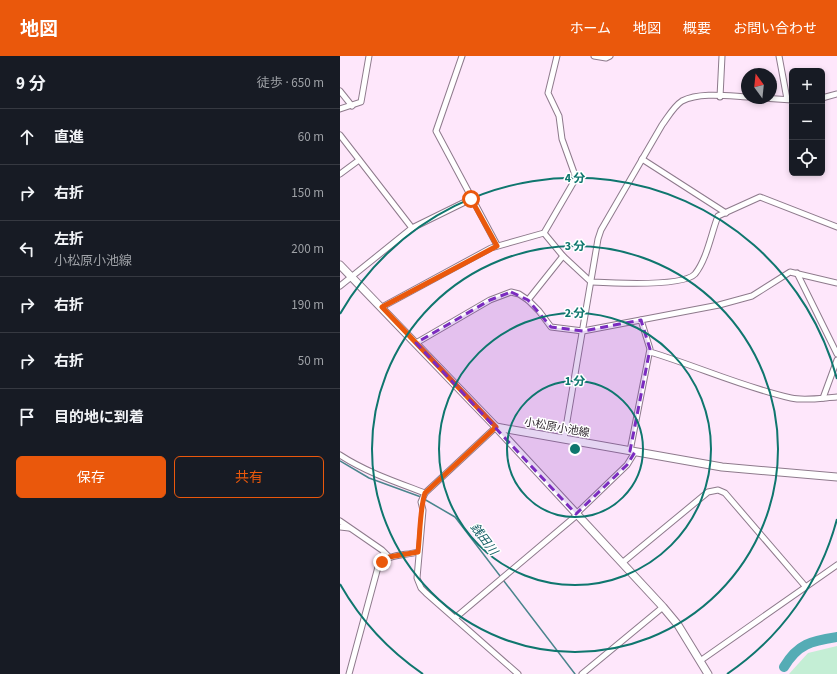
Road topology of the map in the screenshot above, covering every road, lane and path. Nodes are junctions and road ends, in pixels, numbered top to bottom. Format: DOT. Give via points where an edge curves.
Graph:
graph roads {
  1 [pos="369,56"];
  2 [pos="462,56"];
  3 [pos="557,56"];
  4 [pos="594,56"];
  5 [pos="610,56"];
  6 [pos="722,56"];
  7 [pos="779,56"];
  8 [pos="340,91"];
  9 [pos="837,94"];
  10 [pos="789,96"];
  11 [pos="720,97"];
  12 [pos="741,97"];
  13 [pos="825,97"];
  14 [pos="777,99"];
  15 [pos="789,100"];
  16 [pos="352,106"];
  17 [pos="340,110"];
  18 [pos="340,135"];
  19 [pos="642,159"];
  20 [pos="359,160"];
  21 [pos="340,174"];
  22 [pos="471,199"];
  23 [pos="726,213"];
  24 [pos="837,227"];
  25 [pos="412,228"];
  26 [pos="544,233"];
  27 [pos="497,246"];
  28 [pos="564,256"];
  29 [pos="340,265"];
  30 [pos="797,273"];
  31 [pos="350,276"];
  32 [pos="591,282"];
  33 [pos="837,283"];
  34 [pos="340,286"];
  35 [pos="528,300"];
  36 [pos="382,307"];
  37 [pos="641,320"];
  38 [pos="583,331"];
  39 [pos="416,343"];
  40 [pos="650,352"];
  41 [pos="837,354"];
  42 [pos="837,360"];
  43 [pos="837,397"];
  44 [pos="823,398"];
  45 [pos="496,427"];
  46 [pos="564,439"];
  47 [pos="633,452"];
  48 [pos="340,454"];
  49 [pos="837,477"];
  50 [pos="425,493"];
  51 [pos="577,515"];
  52 [pos="340,521"];
  53 [pos="340,527"];
  54 [pos="349,528"];
  55 [pos="418,552"];
  56 [pos="389,557"];
  57 [pos="622,563"];
  58 [pos="837,565"];
  59 [pos="805,586"];
  60 [pos="663,607"];
  61 [pos="454,618"];
  62 [pos="700,661"];
  63 [pos="349,674"];
  64 [pos="518,674"];
  65 [pos="582,674"];
  66 [pos="708,674"];
  1 -- 16 [label="street" via="361,102"];
  2 -- 22 [label="street" via="436,131"];
  3 -- 26 [label="street" via="548,93 559,116 562,139 576,178"];
  4 -- 5 [label="street"];
  6 -- 11 [label="street"];
  7 -- 10 [label="street"];
  8 -- 16 [label="street"];
  9 -- 13 [label="street"];
  11 -- 12 [label="street"];
  11 -- 19 [label="street" via="700,97 682,102 672,110 662,124"];
  14 -- 15 [label="street"];
  16 -- 17 [label="street"];
  18 -- 20 [label="street"];
  19 -- 23 [label="street"];
  19 -- 32 [label="street" via="601,230"];
  20 -- 21 [label="street"];
  20 -- 25 [label="street"];
  22 -- 25 [label="street"];
  22 -- 27 [label="street"];
  23 -- 24 [label="street" via="760,197"];
  23 -- 32 [label="street" via="718,216 701,264 694,275 686,279 642,284"];
  25 -- 31 [label="street"];
  26 -- 27 [label="street"];
  26 -- 28 [label="street"];
  27 -- 36 [label="street"];
  28 -- 32 [label="street"];
  28 -- 35 [label="street"];
  29 -- 31 [label="main road"];
  30 -- 33 [label="street"];
  30 -- 37 [label="street" via="786,274 752,296"];
  30 -- 41 [label="street"];
  31 -- 34 [label="street"];
  31 -- 36 [label="main road"];
  32 -- 38 [label="street"];
  35 -- 38 [label="street" via="551,328"];
  35 -- 39 [label="street" via="511,292 498,296"];
  36 -- 39 [label="main road"];
  37 -- 38 [label="street"];
  37 -- 40 [label="street"];
  38 -- 46 [label="street"];
  39 -- 45 [label="main road"];
  40 -- 44 [label="street" via="755,390 791,398"];
  40 -- 47 [label="street"];
  42 -- 44 [label="street"];
  43 -- 44 [label="street"];
  45 -- 46 [label="main road, 小松原小池線"];
  45 -- 50 [label="street"];
  45 -- 51 [label="main road"];
  46 -- 47 [label="main road, 小松原小池線"];
  47 -- 49 [label="main road, 小松原小池線" via="722,467"];
  47 -- 51 [label="street" via="627,465"];
  48 -- 50 [label="street" via="379,476"];
  50 -- 55 [label="street" via="421,502 423,510"];
  51 -- 57 [label="main road"];
  51 -- 61 [label="street"];
  52 -- 54 [label="street"];
  53 -- 54 [label="street"];
  54 -- 56 [label="street"];
  55 -- 56 [label="street"];
  55 -- 61 [label="street" via="418,583"];
  56 -- 63 [label="street" via="378,567"];
  57 -- 59 [label="street" via="689,506 708,492 718,490 725,493"];
  57 -- 60 [label="main road"];
  58 -- 59 [label="street"];
  59 -- 62 [label="street"];
  60 -- 62 [label="main road" via="678,625"];
  60 -- 65 [label="street"];
  61 -- 64 [label="street"];
  62 -- 66 [label="main road"];
}
